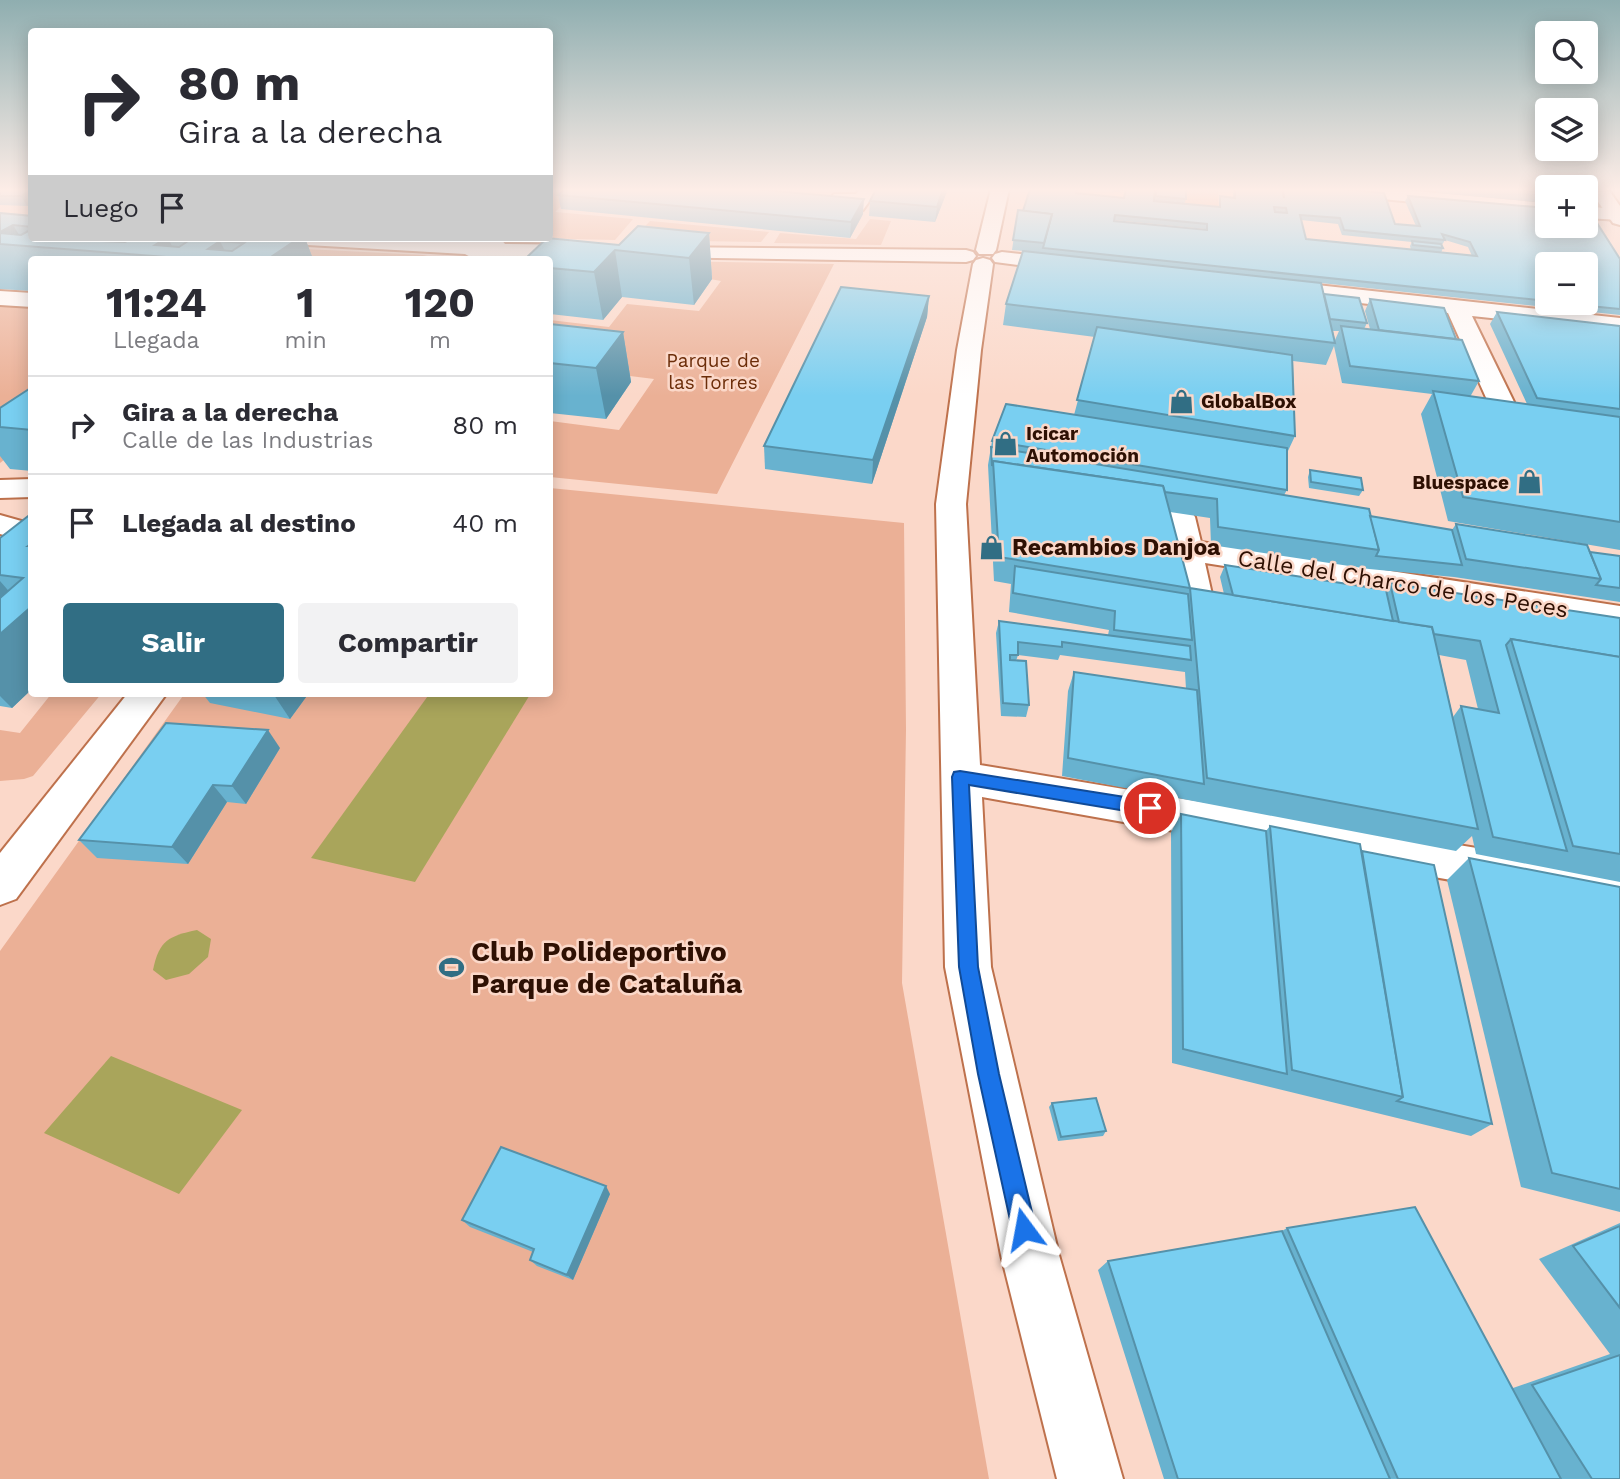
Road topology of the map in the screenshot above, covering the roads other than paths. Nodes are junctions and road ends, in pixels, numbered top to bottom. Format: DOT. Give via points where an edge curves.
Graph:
graph roads {
  1 [pos="984,258"];
  2 [pos="994,258"];
  3 [pos="1092,268"];
  4 [pos="1254,286"];
  5 [pos="0,298"];
  6 [pos="28,300"];
  7 [pos="1457,308"];
  8 [pos="1620,326"];
  9 [pos="1500,402"];
  10 [pos="28,488"];
  11 [pos="0,489"];
  12 [pos="1180,517"];
  13 [pos="0,524"];
  14 [pos="28,533"];
  15 [pos="1187,550"];
  16 [pos="1196,599"];
  17 [pos="1620,617"];
  18 [pos="146,697"];
  19 [pos="960,777"];
  20 [pos="0,886"];
  21 [pos="1620,891"];
  22 [pos="1090,1479"];
  1 -- 19 [label="street" via="951,504"];
  2 -- 3 [label="street"];
  4 -- 7 [label="street"];
  5 -- 6 [label="street"];
  7 -- 8 [label="street"];
  7 -- 9 [label="street"];
  10 -- 11 [label="street"];
  12 -- 15 [label="street"];
  13 -- 14 [label="street"];
  15 -- 16 [label="street"];
  15 -- 17 [label="street, Calle del Charco de los Peces"];
  18 -- 20 [label="street"];
  19 -- 21 [label="street"];
  19 -- 22 [label="street" via="968,967 1030,1255"];
}
